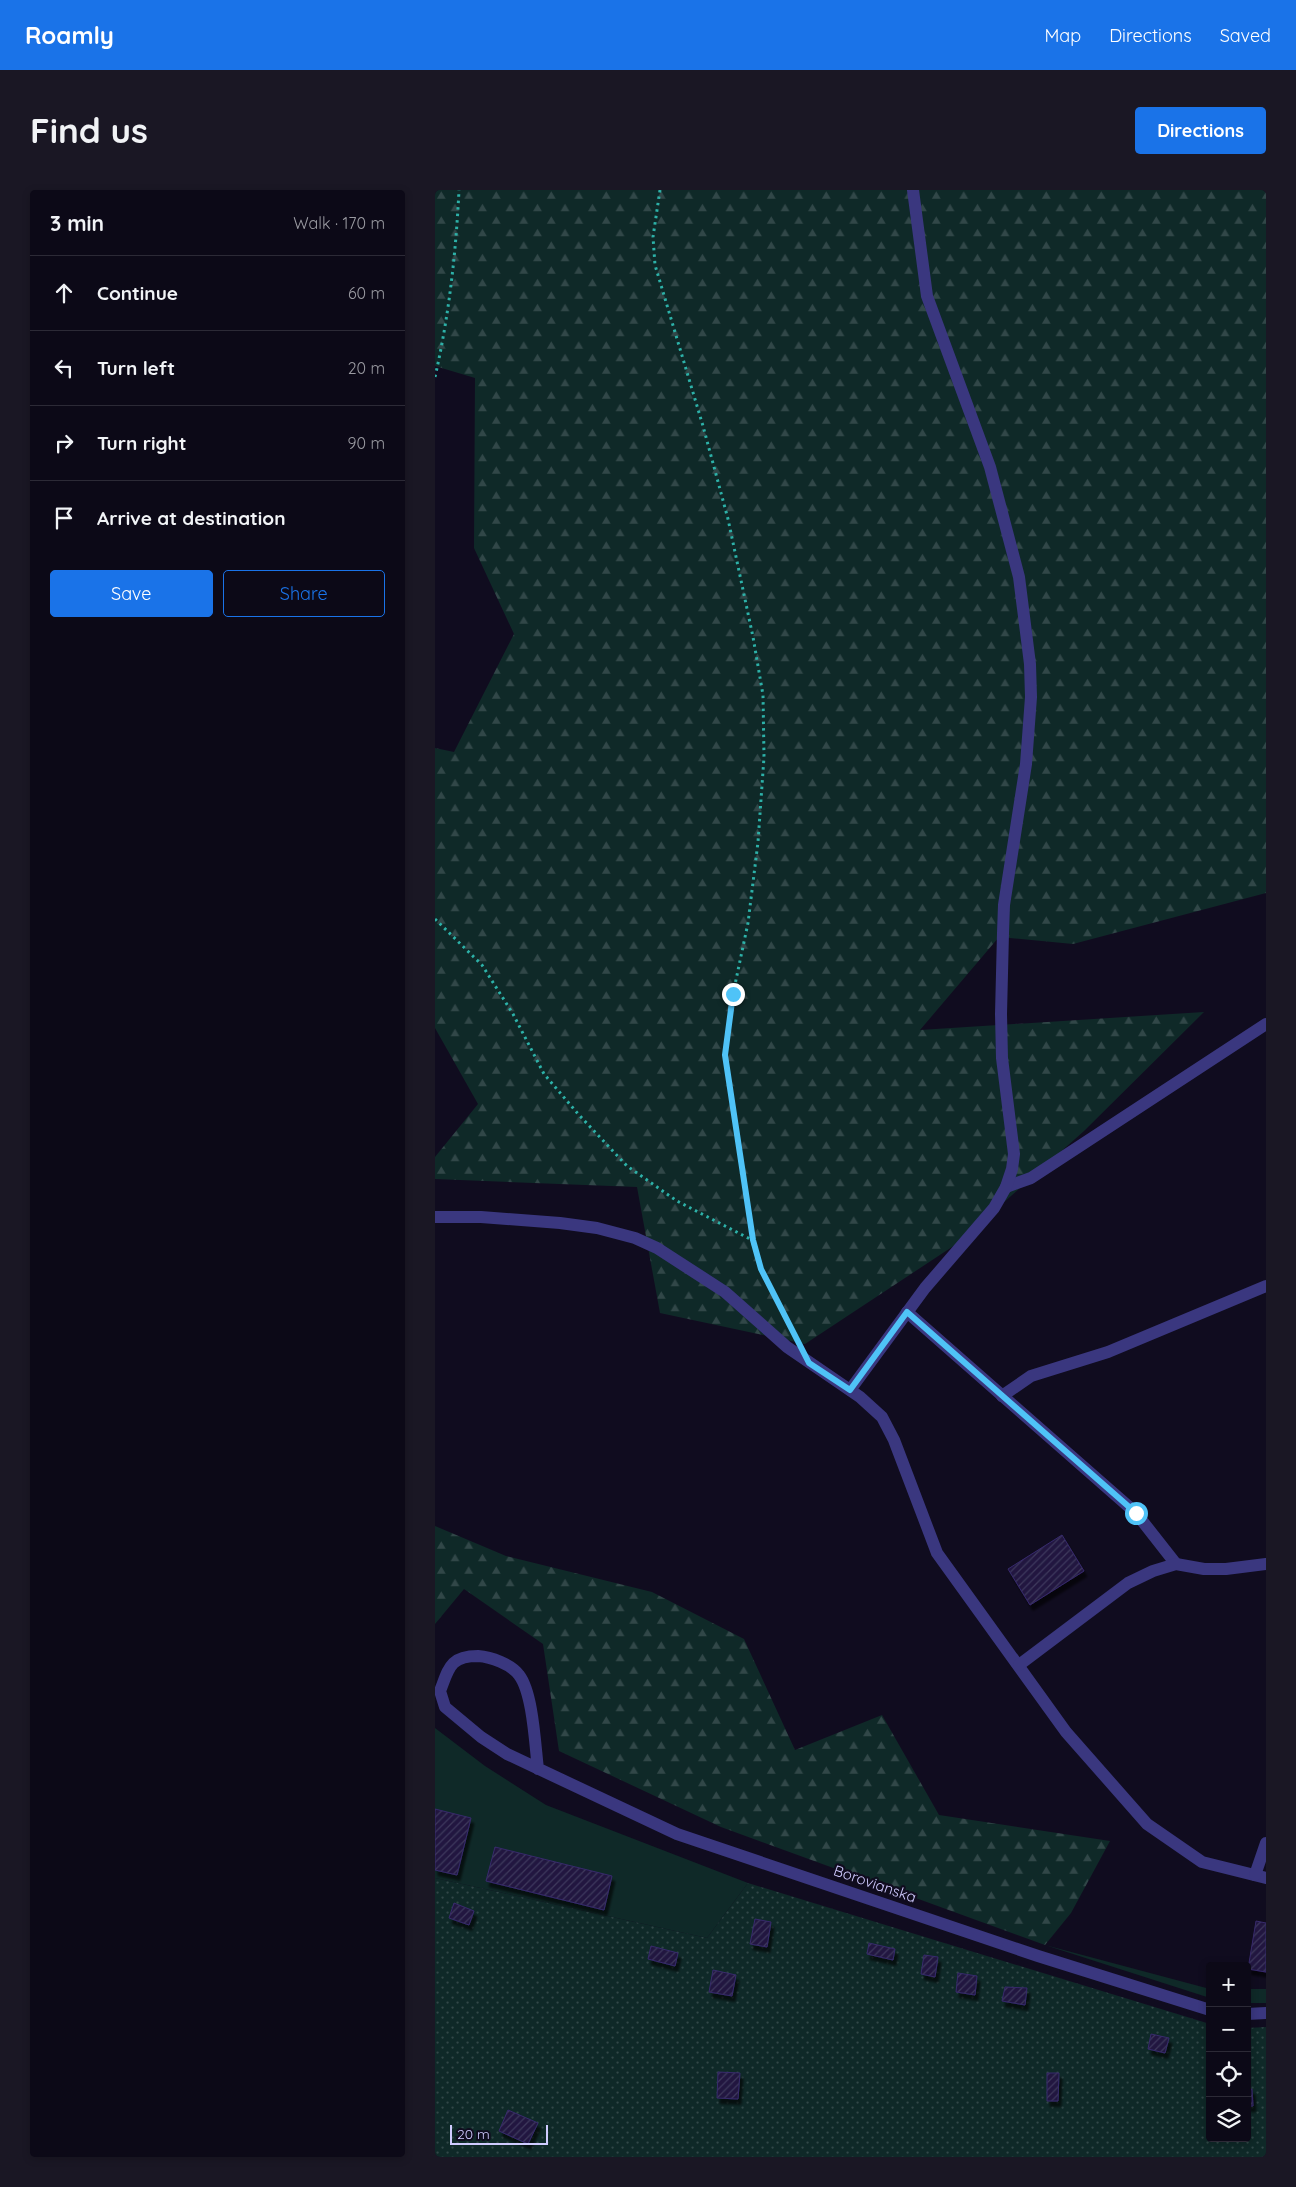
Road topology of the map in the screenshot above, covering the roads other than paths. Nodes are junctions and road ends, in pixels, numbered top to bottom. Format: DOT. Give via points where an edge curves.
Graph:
graph roads {
  1 [pos="913,190"];
  2 [pos="1266,1024"];
  3 [pos="1006,1187"];
  4 [pos="435,1217"];
  5 [pos="1266,1286"];
  6 [pos="907,1312"];
  7 [pos="850,1390"];
  8 [pos="1002,1396"];
  9 [pos="1177,1564"];
  10 [pos="1266,1564"];
  11 [pos="1019,1665"];
  12 [pos="538,1769"];
  13 [pos="1266,1842"];
  14 [pos="1261,1877"];
  15 [pos="1206,2009"];
  16 [pos="1266,2013"];
  17 [pos="1251,2014"];
  1 -- 3 [label="street" via="927,296 990,468 1019,577 1031,664 1026,764 1004,905 1002,1058 1014,1154"];
  2 -- 3 [label="street" via="1031,1178"];
  3 -- 6 [label="street" via="994,1208"];
  4 -- 7 [label="street" via="560,1223 635,1238 657,1248 725,1292 787,1347"];
  5 -- 8 [label="street" via="1108,1352 1031,1376"];
  6 -- 7 [label="street"];
  6 -- 8 [label="street"];
  7 -- 11 [label="street" via="882,1417 894,1440 937,1553"];
  8 -- 9 [label="street" via="1136,1513"];
  9 -- 10 [label="street" via="1226,1569"];
  9 -- 11 [label="street" via="1128,1583"];
  11 -- 14 [label="street" via="1066,1732 1147,1824 1203,1862"];
  12 -- 12 [label="street, Borovianska" via="481,1738 445,1707 440,1691 450,1666 463,1656 501,1662 519,1674 528,1693"];
  12 -- 15 [label="street, Borovianska" via="677,1834 1038,1956"];
  13 -- 14 [label="street"];
  16 -- 17 [label="street"];
}
